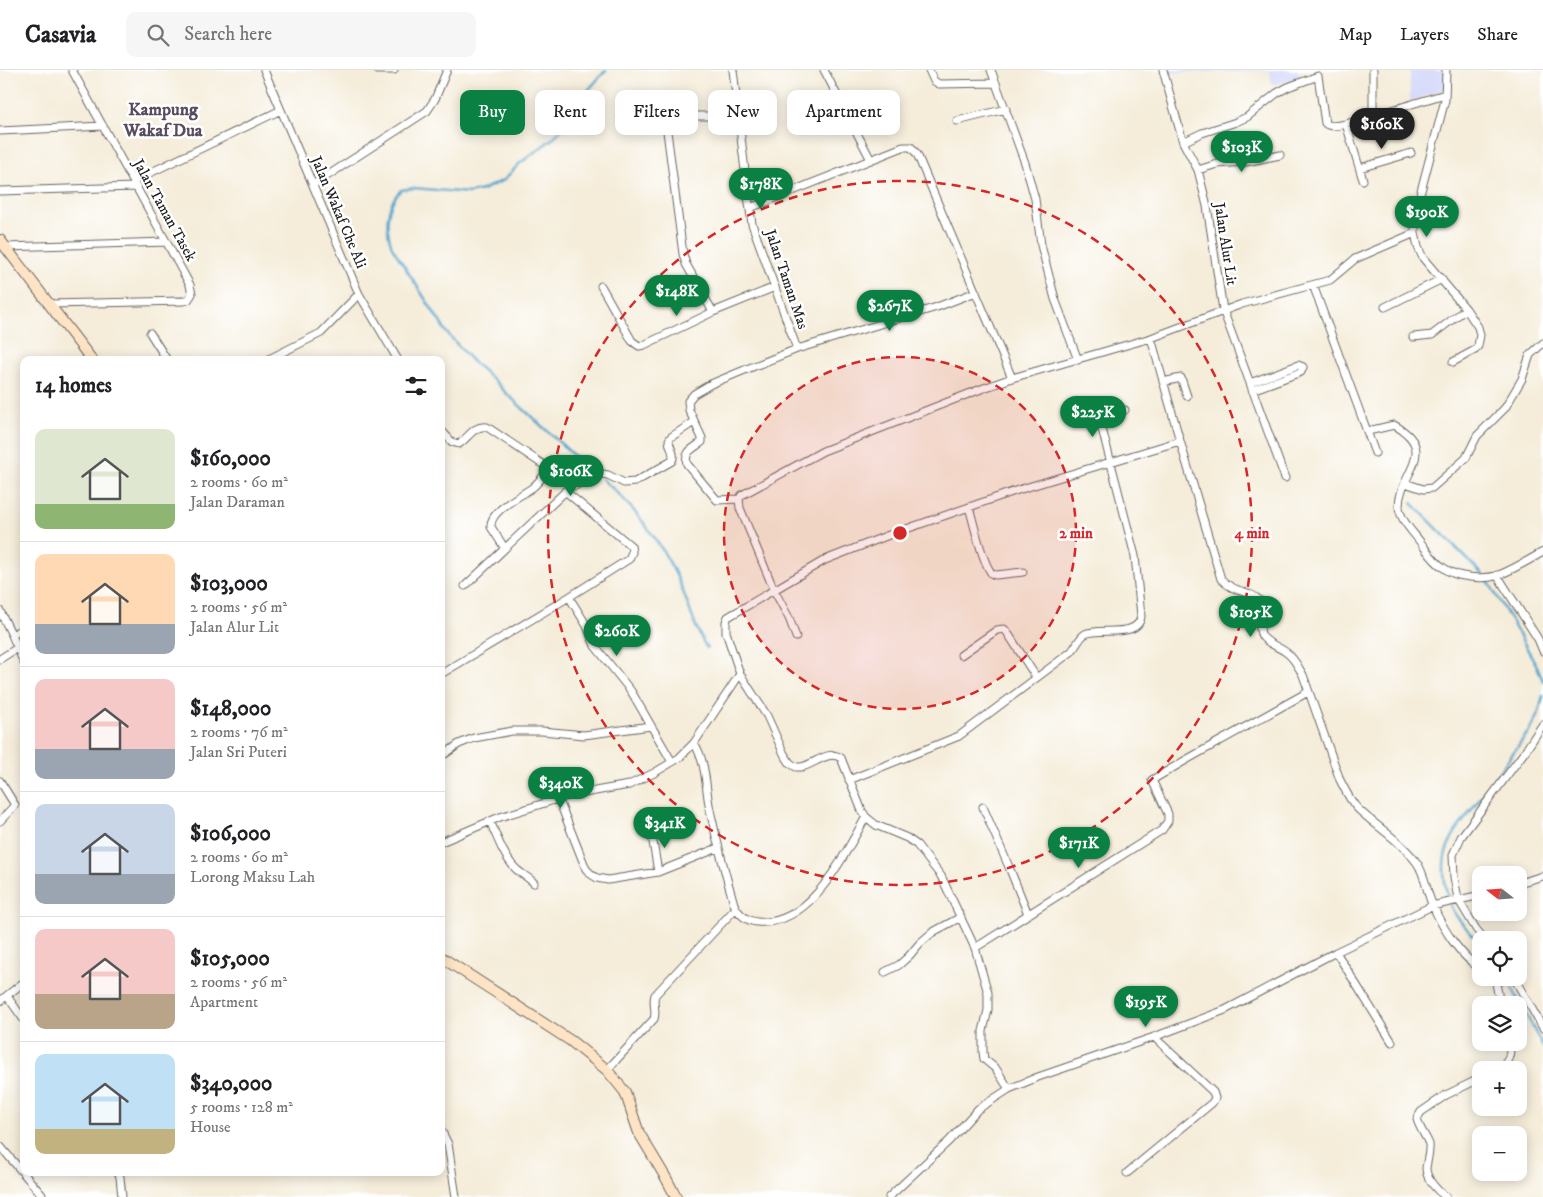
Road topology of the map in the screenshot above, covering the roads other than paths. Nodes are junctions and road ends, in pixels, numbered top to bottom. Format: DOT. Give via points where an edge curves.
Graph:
graph roads {
  1 [pos="72,70"];
  2 [pos="264,70"];
  3 [pos="378,70"];
  4 [pos="394,70"];
  5 [pos="447,70"];
  6 [pos="733,70"];
  7 [pos="824,70"];
  8 [pos="929,70"];
  9 [pos="990,70"];
  10 [pos="1163,70"];
  11 [pos="1373,70"];
  12 [pos="1446,70"];
  13 [pos="996,83"];
  14 [pos="735,90"];
  15 [pos="1445,94"];
  16 [pos="1006,109"];
  17 [pos="281,110"];
  18 [pos="1374,115"];
  19 [pos="957,121"];
  20 [pos="1346,124"];
  21 [pos="103,126"];
  22 [pos="0,131"];
  23 [pos="667,135"];
  24 [pos="740,135"];
  25 [pos="1183,142"];
  26 [pos="1411,153"];
  27 [pos="1280,155"];
  28 [pos="871,160"];
  29 [pos="1360,168"];
  30 [pos="1198,170"];
  31 [pos="1363,180"];
  32 [pos="135,184"];
  33 [pos="313,185"];
  34 [pos="0,191"];
  35 [pos="750,208"];
  36 [pos="1415,233"];
  37 [pos="167,242"];
  38 [pos="3,243"];
  39 [pos="1442,279"];
  40 [pos="1313,285"];
  41 [pos="601,286"];
  42 [pos="775,287"];
  43 [pos="976,292"];
  44 [pos="359,294"];
  45 [pos="50,304"];
  46 [pos="1385,307"];
  47 [pos="1466,309"];
  48 [pos="1223,310"];
  49 [pos="713,312"];
  50 [pos="150,333"];
  51 [pos="1413,337"];
  52 [pos="1151,338"];
  53 [pos="1543,343"];
  54 [pos="797,349"];
  55 [pos="89,356"];
  56 [pos="164,356"];
  57 [pos="275,356"];
  58 [pos="396,356"];
  59 [pos="1078,360"];
  60 [pos="1453,362"];
  61 [pos="1012,378"];
  62 [pos="1163,382"];
  63 [pos="1251,386"];
  64 [pos="1187,396"];
  65 [pos="1092,408"];
  66 [pos="1125,410"];
  67 [pos="1098,417"];
  68 [pos="694,422"];
  69 [pos="1368,431"];
  70 [pos="445,434"];
  71 [pos="1180,441"];
  72 [pos="1375,453"];
  73 [pos="1111,461"];
  74 [pos="549,469"];
  75 [pos="1284,478"];
  76 [pos="1405,483"];
  77 [pos="572,485"];
  78 [pos="565,491"];
  79 [pos="739,499"];
  80 [pos="969,507"];
  81 [pos="504,547"];
  82 [pos="1543,552"];
  83 [pos="1023,572"];
  84 [pos="1498,575"];
  85 [pos="465,586"];
  86 [pos="774,590"];
  87 [pos="569,597"];
  88 [pos="0,611"];
  89 [pos="20,630"];
  90 [pos="12,635"];
  91 [pos="796,637"];
  92 [pos="17,648"];
  93 [pos="1543,651"];
  94 [pos="20,654"];
  95 [pos="960,655"];
  96 [pos="0,659"];
  97 [pos="445,672"];
  98 [pos="740,674"];
  99 [pos="1036,677"];
  100 [pos="1308,692"];
  101 [pos="1543,724"];
  102 [pos="650,726"];
  103 [pos="694,743"];
  104 [pos="445,754"];
  105 [pos="672,762"];
  106 [pos="849,780"];
  107 [pos="0,781"];
  108 [pos="558,798"];
  109 [pos="983,807"];
  110 [pos="866,817"];
  111 [pos="0,821"];
  112 [pos="490,821"];
  113 [pos="651,830"];
  114 [pos="445,840"];
  115 [pos="718,848"];
  116 [pos="658,872"];
  117 [pos="1543,876"];
  118 [pos="1528,880"];
  119 [pos="534,883"];
  120 [pos="1472,896"];
  121 [pos="1456,899"];
  122 [pos="1434,905"];
  123 [pos="736,908"];
  124 [pos="1028,914"];
  125 [pos="961,916"];
  126 [pos="1478,931"];
  127 [pos="974,948"];
  128 [pos="1336,952"];
  129 [pos="445,960"];
  130 [pos="1472,962"];
  131 [pos="885,972"];
  132 [pos="20,985"];
  133 [pos="1519,986"];
  134 [pos="7,996"];
  135 [pos="0,1002"];
  136 [pos="20,1014"];
  137 [pos="1543,1028"];
  138 [pos="1154,1037"];
  139 [pos="1392,1042"];
  140 [pos="607,1070"];
  141 [pos="1472,1082"];
  142 [pos="1009,1089"];
  143 [pos="445,1138"];
  144 [pos="0,1146"];
  145 [pos="20,1169"];
  146 [pos="1126,1173"];
  147 [pos="26,1176"];
  148 [pos="120,1176"];
  149 [pos="43,1196"];
  150 [pos="122,1197"];
  151 [pos="456,1197"];
  152 [pos="676,1197"];
  153 [pos="889,1197"];
  154 [pos="1446,1197"];
  1 -- 21 [label="street, Jalan Taman Tasek"];
  2 -- 17 [label="street, Jalan Wakaf Che Ali"];
  3 -- 4 [label="street"];
  5 -- 33 [label="street" via="427,111"];
  6 -- 14 [label="street, Jalan Taman Mas"];
  7 -- 28 [label="street"];
  8 -- 13 [label="street" via="939,84"];
  9 -- 13 [label="street"];
  10 -- 25 [label="street, Jalan Alur Lit"];
  11 -- 18 [label="street"];
  12 -- 15 [label="street"];
  13 -- 16 [label="street"];
  15 -- 18 [label="street"];
  15 -- 36 [label="street" via="1417,206"];
  16 -- 19 [label="street"];
  16 -- 59 [label="street" via="1026,162 1054,298"];
  17 -- 32 [label="street"];
  17 -- 33 [label="street, Jalan Wakaf Che Ali"];
  18 -- 20 [label="street"];
  20 -- 25 [label="street" via="1331,126 1325,123 1318,76 1277,93 1247,117"];
  20 -- 29 [label="street"];
  21 -- 22 [label="street"];
  21 -- 32 [label="street, Jalan Taman Tasek"];
  23 -- 49 [label="street" via="683,254"];
  24 -- 35 [label="street, Jalan Taman Mas"];
  25 -- 30 [label="street, Jalan Alur Lit"];
  26 -- 29 [label="street"];
  27 -- 30 [label="street"];
  28 -- 35 [label="street"];
  28 -- 43 [label="street" via="907,146 914,150"];
  29 -- 31 [label="street"];
  30 -- 48 [label="street, Jalan Alur Lit" via="1207,206"];
  32 -- 34 [label="street"];
  32 -- 37 [label="street, Jalan Taman Tasek"];
  33 -- 44 [label="street, Jalan Wakaf Che Ali"];
  35 -- 42 [label="street, Jalan Taman Mas" via="752,224"];
  36 -- 39 [label="street" via="1423,258"];
  36 -- 40 [label="street" via="1355,259 1334,278"];
  37 -- 38 [label="street"];
  37 -- 45 [label="street, Jalan Taman Tasek" via="190,285 192,294 188,300"];
  38 -- 45 [label="street"];
  39 -- 46 [label="street"];
  39 -- 47 [label="street"];
  40 -- 48 [label="street"];
  40 -- 69 [label="street"];
  41 -- 49 [label="street" via="632,341 639,346"];
  42 -- 49 [label="street"];
  42 -- 54 [label="street, Jalan Taman Mas"];
  43 -- 54 [label="street"];
  43 -- 61 [label="street"];
  44 -- 57 [label="street" via="321,333"];
  44 -- 58 [label="street, Jalan Wakaf Che Ali"];
  45 -- 55 [label="street"];
  47 -- 51 [label="street" via="1432,335"];
  47 -- 60 [label="street" via="1478,327 1480,340 1475,350"];
  48 -- 52 [label="street"];
  48 -- 63 [label="street, Jalan Alur Lit"];
  50 -- 56 [label="street"];
  52 -- 59 [label="street"];
  52 -- 62 [label="street"];
  53 -- 76 [label="street" via="1530,355 1512,398 1477,436 1466,458 1432,488 1423,489"];
  54 -- 68 [label="street" via="694,394 688,405"];
  59 -- 61 [label="street"];
  61 -- 79 [label="street" via="823,451"];
  62 -- 64 [label="street" via="1181,378"];
  62 -- 71 [label="street"];
  63 -- 63 [label="street" via="1298,365 1303,367 1301,372"];
  63 -- 75 [label="street, Jalan Alur Lit"];
  65 -- 67 [label="street"];
  66 -- 67 [label="street"];
  67 -- 73 [label="street"];
  68 -- 77 [label="street" via="669,440 674,454 672,461 635,482 624,483 597,473 578,486"];
  68 -- 79 [label="street" via="702,442 688,451 687,464 717,500"];
  69 -- 72 [label="street"];
  69 -- 76 [label="street" via="1394,425 1410,438 1416,453"];
  70 -- 74 [label="street" via="452,442 460,444 476,428 487,427"];
  71 -- 73 [label="street"];
  71 -- 100 [label="street" via="1221,580 1260,601 1263,610 1261,635 1296,662"];
  73 -- 80 [label="street"];
  73 -- 99 [label="street" via="1137,564 1140,621 1136,627 1087,634 1071,652"];
  74 -- 77 [label="street"];
  74 -- 81 [label="street" via="537,483 492,518 491,527"];
  76 -- 84 [label="street" via="1399,509 1435,561 1454,574 1474,578"];
  77 -- 78 [label="street"];
  78 -- 81 [label="street"];
  78 -- 87 [label="street" via="631,546 632,552 629,559"];
  79 -- 86 [label="street"];
  80 -- 83 [label="street" via="992,574"];
  80 -- 86 [label="street" via="842,552"];
  81 -- 85 [label="street"];
  82 -- 84 [label="street"];
  84 -- 93 [label="street"];
  86 -- 91 [label="street"];
  86 -- 98 [label="street" via="728,617 726,632"];
  87 -- 97 [label="street"];
  87 -- 102 [label="street" via="595,646 631,691"];
  88 -- 90 [label="street"];
  89 -- 90 [label="street"];
  90 -- 92 [label="street"];
  92 -- 94 [label="street"];
  92 -- 96 [label="street"];
  95 -- 99 [label="street" via="997,630 1004,630"];
  98 -- 103 [label="street"];
  98 -- 106 [label="street" via="767,716 790,763 801,767 837,755"];
  99 -- 106 [label="street" via="959,736"];
  100 -- 122 [label="street" via="1346,794 1358,809 1412,856"];
  100 -- 124 [label="street" via="1152,780 1168,814 1166,826"];
  101 -- 121 [label="street" via="1454,850"];
  102 -- 104 [label="street" via="584,735 512,731 474,738"];
  102 -- 105 [label="street"];
  103 -- 105 [label="street"];
  103 -- 115 [label="street" via="704,764"];
  105 -- 108 [label="street" via="629,785"];
  106 -- 110 [label="street"];
  107 -- 111 [label="street" via="15,805"];
  108 -- 112 [label="street"];
  108 -- 116 [label="street" via="586,869 592,876 608,880"];
  109 -- 124 [label="street"];
  110 -- 123 [label="street" via="817,894 793,913 780,920 754,921 744,918"];
  110 -- 125 [label="street" via="917,846 941,876"];
  112 -- 114 [label="street"];
  112 -- 119 [label="street" via="507,857 520,873"];
  113 -- 116 [label="street"];
  115 -- 116 [label="street"];
  115 -- 123 [label="street"];
  117 -- 118 [label="street"];
  120 -- 121 [label="street"];
  121 -- 122 [label="street"];
  121 -- 126 [label="street"];
  122 -- 128 [label="street"];
  122 -- 130 [label="street" via="1453,941"];
  123 -- 140 [label="street" via="655,995 654,1019"];
  124 -- 127 [label="street"];
  125 -- 127 [label="street"];
  125 -- 131 [label="street" via="933,932 899,965"];
  127 -- 142 [label="street" via="988,993 983,1031 984,1059 996,1069"];
  128 -- 138 [label="street" via="1225,1010"];
  128 -- 139 [label="street"];
  129 -- 140 [label="street" via="571,1041"];
  132 -- 134 [label="street"];
  133 -- 137 [label="street"];
  134 -- 135 [label="street"];
  134 -- 136 [label="street"];
  138 -- 142 [label="street" via="1074,1063"];
  138 -- 146 [label="street" via="1213,1092 1215,1098"];
  140 -- 152 [label="street" via="625,1092 644,1142"];
  141 -- 154 [label="street" via="1420,1112 1417,1119 1428,1143 1427,1172 1434,1186"];
  142 -- 153 [label="street" via="978,1109"];
  143 -- 151 [label="street"];
  144 -- 145 [label="street"];
  147 -- 149 [label="street"];
  148 -- 150 [label="street"];
}
